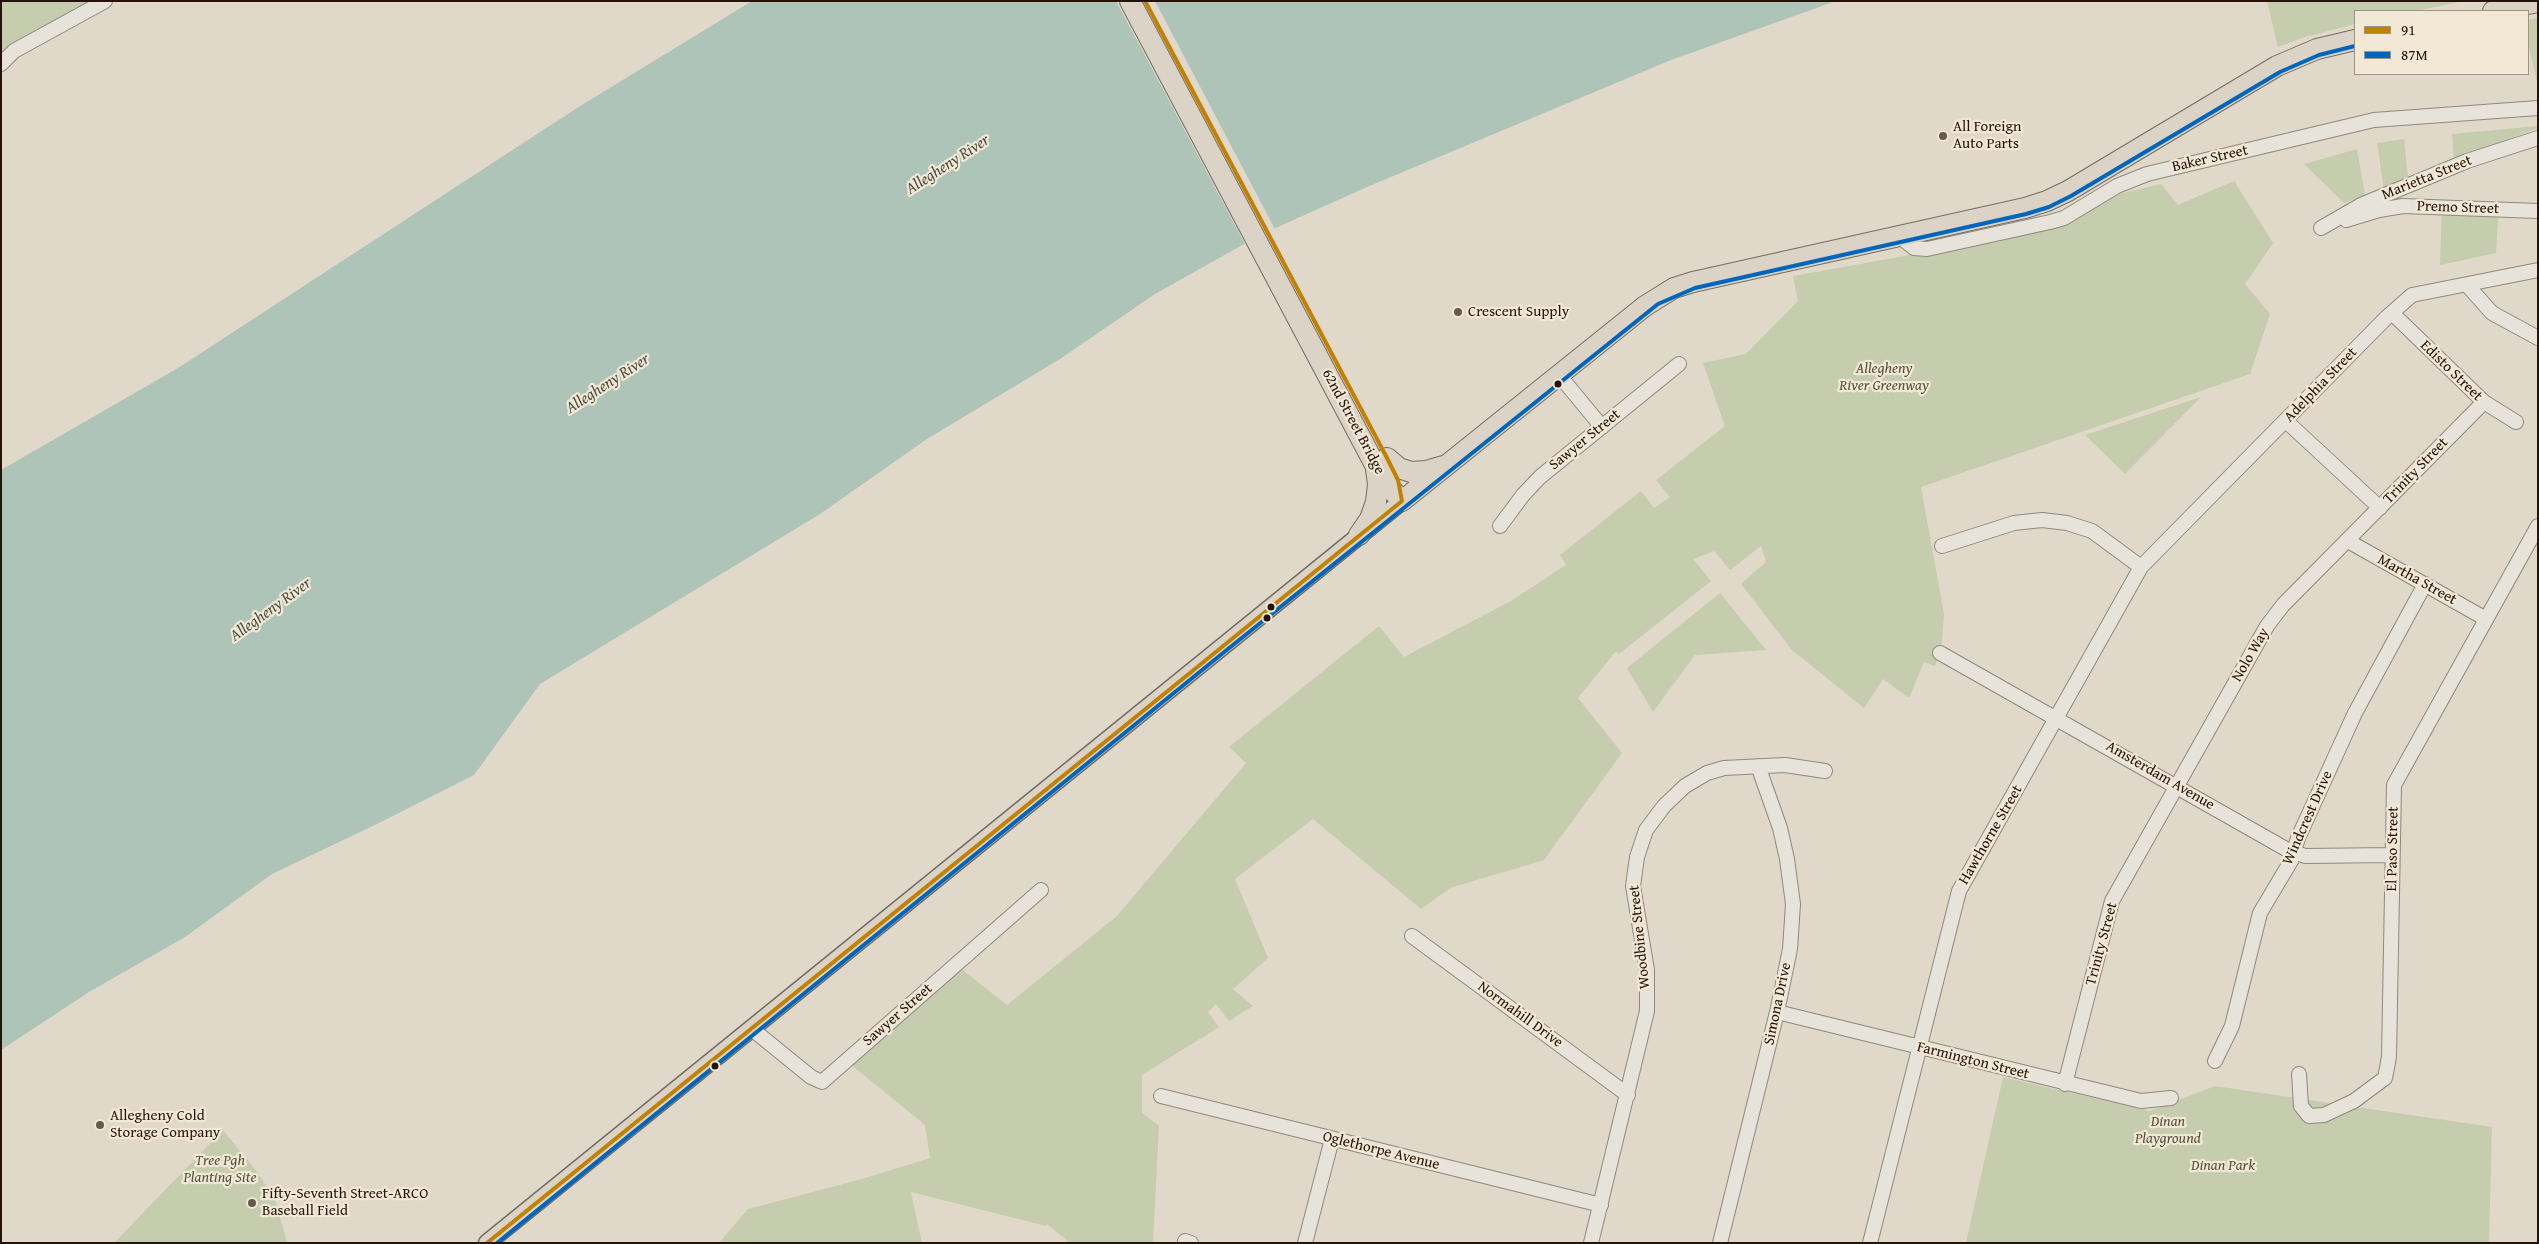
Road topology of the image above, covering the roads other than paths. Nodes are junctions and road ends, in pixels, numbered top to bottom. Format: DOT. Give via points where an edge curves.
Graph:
graph roads {
  1 [pos="105,1"];
  2 [pos="1130,1"];
  3 [pos="1146,1"];
  4 [pos="2538,2"];
  5 [pos="2498,10"];
  6 [pos="2354,40"];
  7 [pos="1,64"];
  8 [pos="2538,108"];
  9 [pos="2538,138"];
  10 [pos="2538,211"];
  11 [pos="2321,228"];
  12 [pos="1899,236"];
  13 [pos="2538,270"];
  14 [pos="2467,285"];
  15 [pos="2392,313"];
  16 [pos="2538,338"];
  17 [pos="1679,364"];
  18 [pos="1559,375"];
  19 [pos="2484,402"];
  20 [pos="2286,421"];
  21 [pos="2516,422"];
  22 [pos="1602,427"];
  23 [pos="1447,465"];
  24 [pos="1387,472"];
  25 [pos="1402,501"];
  26 [pos="2380,508"];
  27 [pos="1500,526"];
  28 [pos="2538,526"];
  29 [pos="1359,535"];
  30 [pos="2348,541"];
  31 [pos="1942,546"];
  32 [pos="2141,567"];
  33 [pos="2425,584"];
  34 [pos="2486,619"];
  35 [pos="1940,653"];
  36 [pos="2057,718"];
  37 [pos="1758,766"];
  38 [pos="1825,771"];
  39 [pos="2177,786"];
  40 [pos="2294,852"];
  41 [pos="2392,854"];
  42 [pos="1041,890"];
  43 [pos="1412,936"];
  44 [pos="1777,1012"];
  45 [pos="752,1029"];
  46 [pos="1920,1048"];
  47 [pos="2215,1061"];
  48 [pos="2299,1074"];
  49 [pos="2065,1084"];
  50 [pos="1628,1095"];
  51 [pos="1161,1096"];
  52 [pos="2171,1098"];
  53 [pos="1332,1139"];
  54 [pos="1601,1205"];
  55 [pos="488,1243"];
  56 [pos="1305,1243"];
  57 [pos="1591,1243"];
  58 [pos="1720,1243"];
  59 [pos="1870,1243"];
  1 -- 7 [label="street" via="14,51"];
  2 -- 24 [label="highway, 62nd Street Bridge"];
  3 -- 24 [label="highway, 62nd Street Bridge"];
  4 -- 5 [label="highway"];
  6 -- 12 [label="highway" via="2310,51 2277,66 2048,201"];
  8 -- 12 [label="street, Baker Street" via="2374,120 2147,174 2050,222 1927,249 1914,248"];
  9 -- 11 [label="street, Marietta Street" via="2361,204"];
  10 -- 11 [label="street, Premo Street" via="2403,206"];
  12 -- 18 [label="highway" via="1674,288 1645,306"];
  13 -- 14 [label="street, Adelphia Street"];
  14 -- 15 [label="street, Adelphia Street" via="2412,295"];
  14 -- 16 [label="street" via="2492,313"];
  15 -- 19 [label="street, Edisto Street"];
  15 -- 20 [label="street, Adelphia Street"];
  17 -- 22 [label="street, Sawyer Street"];
  18 -- 22 [label="street"];
  18 -- 23 [label="highway"];
  19 -- 21 [label="street, Edisto Street"];
  19 -- 26 [label="street, Trinity Street"];
  20 -- 26 [label="street"];
  20 -- 32 [label="street, Adelphia Street"];
  22 -- 27 [label="street, Sawyer Street" via="1531,486"];
  23 -- 24 [label="highway" via="1426,471"];
  23 -- 25 [label="highway"];
  24 -- 25 [label="highway, 62nd Street Bridge"];
  24 -- 29 [label="highway" via="1374,511"];
  25 -- 29 [label="main road"];
  26 -- 30 [label="street, Trinity Street"];
  28 -- 34 [label="street, El Paso Street"];
  29 -- 45 [label="main road"];
  30 -- 33 [label="street, Martha Street"];
  30 -- 39 [label="street, Nolo Way" via="2267,626"];
  31 -- 32 [label="street" via="2014,523 2050,521 2092,531"];
  32 -- 36 [label="street, Hawthorne Street"];
  33 -- 34 [label="street, Martha Street"];
  33 -- 40 [label="street, Windcrest Drive" via="2355,713"];
  34 -- 41 [label="street, El Paso Street" via="2394,785"];
  35 -- 36 [label="street, Amsterdam Avenue"];
  36 -- 39 [label="street, Amsterdam Avenue"];
  36 -- 46 [label="street, Hawthorne Street" via="1959,891"];
  37 -- 38 [label="street, Woodbine Street" via="1785,765"];
  37 -- 44 [label="street, Simona Drive" via="1780,828 1793,904 1790,949"];
  37 -- 50 [label="street, Woodbine Street" via="1724,768 1707,773 1664,806 1646,830 1637,857 1633,886 1647,970 1647,1011"];
  39 -- 40 [label="street, Amsterdam Avenue"];
  39 -- 49 [label="street, Trinity Street" via="2112,901"];
  40 -- 41 [label="street, Amsterdam Avenue" via="2305,856"];
  40 -- 47 [label="street, Windcrest Drive" via="2260,913 2232,1026"];
  41 -- 48 [label="street, El Paso Street" via="2389,1057 2385,1078 2354,1101 2324,1115 2309,1116 2302,1106"];
  42 -- 45 [label="street, Sawyer Street" via="822,1082 811,1078"];
  43 -- 50 [label="street, Normahill Drive"];
  44 -- 46 [label="street, Farmington Street"];
  44 -- 58 [label="street, Simona Drive"];
  45 -- 55 [label="main road"];
  46 -- 49 [label="street, Farmington Street"];
  46 -- 59 [label="street, Hawthorne Street"];
  49 -- 52 [label="street, Farmington Street" via="2141,1101"];
  50 -- 54 [label="street, Woodbine Street"];
  51 -- 53 [label="street, Oglethorpe Avenue"];
  53 -- 54 [label="street, Oglethorpe Avenue"];
  53 -- 56 [label="street"];
  54 -- 57 [label="street, Woodbine Street"];
}
